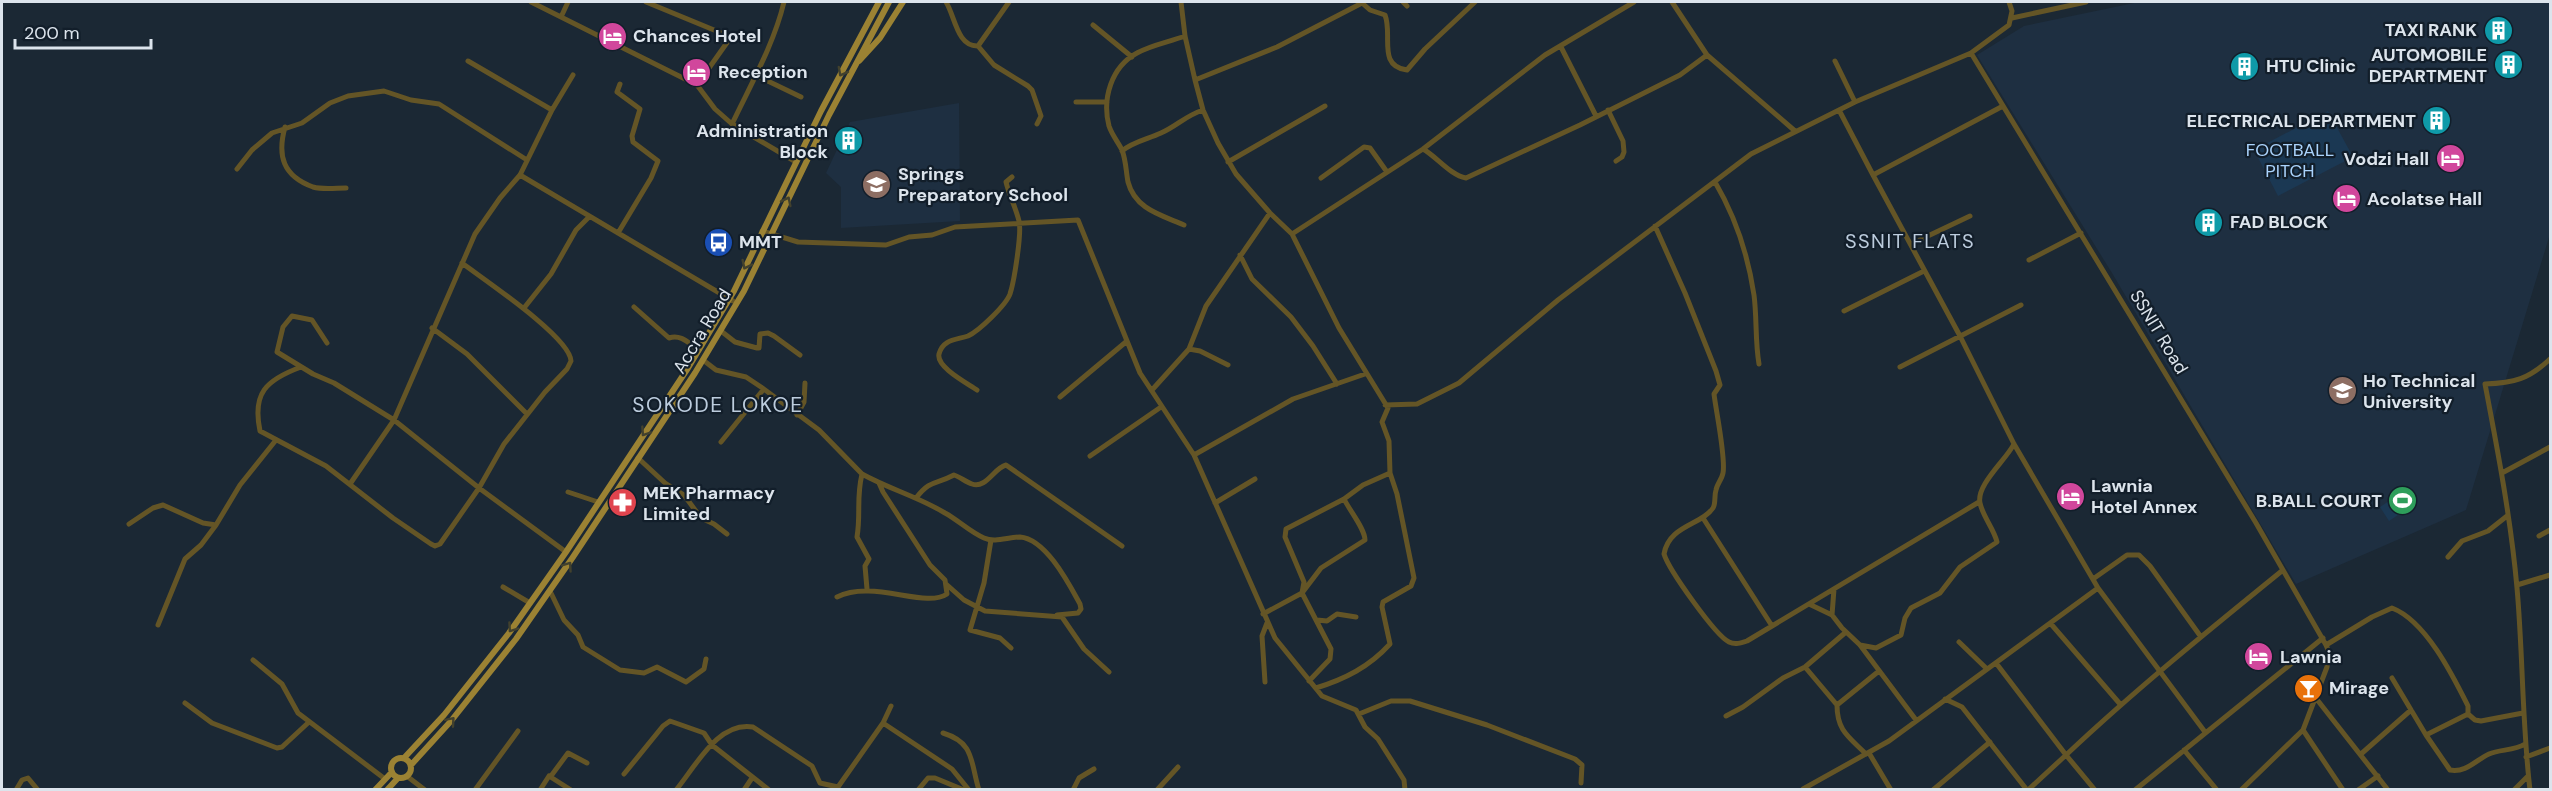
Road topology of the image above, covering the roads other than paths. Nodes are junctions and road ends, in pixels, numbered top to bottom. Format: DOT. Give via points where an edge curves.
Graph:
graph roads {
  1 [pos="531,2"];
  2 [pos="568,2"];
  3 [pos="646,2"];
  4 [pos="784,2"];
  5 [pos="879,2"];
  6 [pos="889,2"];
  7 [pos="903,2"];
  8 [pos="946,2"];
  9 [pos="1009,2"];
  10 [pos="1181,2"];
  11 [pos="1362,2"];
  12 [pos="1475,2"];
  13 [pos="1634,2"];
  14 [pos="1672,2"];
  15 [pos="2009,2"];
  16 [pos="2086,2"];
  17 [pos="561,17"];
  18 [pos="2012,18"];
  19 [pos="1093,25"];
  20 [pos="887,26"];
  21 [pos="871,36"];
  22 [pos="1185,36"];
  23 [pos="858,41"];
  24 [pos="978,46"];
  25 [pos="1561,47"];
  26 [pos="1971,53"];
  27 [pos="1707,55"];
  28 [pos="1132,57"];
  29 [pos="1835,61"];
  30 [pos="468,62"];
  31 [pos="855,65"];
  32 [pos="573,75"];
  33 [pos="755,75"];
  34 [pos="1194,80"];
  35 [pos="620,84"];
  36 [pos="697,85"];
  37 [pos="801,97"];
  38 [pos="1076,102"];
  39 [pos="1107,102"];
  40 [pos="1855,102"];
  41 [pos="1325,106"];
  42 [pos="2003,106"];
  43 [pos="552,110"];
  44 [pos="1203,110"];
  45 [pos="1608,110"];
  46 [pos="1839,110"];
  47 [pos="1596,116"];
  48 [pos="732,124"];
  49 [pos="1037,124"];
  50 [pos="285,127"];
  51 [pos="1795,131"];
  52 [pos="1423,149"];
  53 [pos="1122,150"];
  54 [pos="527,160"];
  55 [pos="1616,161"];
  56 [pos="796,162"];
  57 [pos="1228,162"];
  58 [pos="237,169"];
  59 [pos="1387,172"];
  60 [pos="520,175"];
  61 [pos="1873,175"];
  62 [pos="1012,177"];
  63 [pos="1321,178"];
  64 [pos="1715,182"];
  65 [pos="346,188"];
  66 [pos="1270,213"];
  67 [pos="1970,216"];
  68 [pos="589,217"];
  69 [pos="1020,223"];
  70 [pos="1184,225"];
  71 [pos="1655,225"];
  72 [pos="762,231"];
  73 [pos="618,233"];
  74 [pos="2081,233"];
  75 [pos="770,234"];
  76 [pos="1292,234"];
  77 [pos="1911,244"];
  78 [pos="1240,255"];
  79 [pos="2029,260"];
  80 [pos="462,263"];
  81 [pos="1924,271"];
  82 [pos="729,299"];
  83 [pos="738,303"];
  84 [pos="2021,305"];
  85 [pos="634,307"];
  86 [pos="524,308"];
  87 [pos="1844,311"];
  88 [pos="432,328"];
  89 [pos="721,331"];
  90 [pos="1960,336"];
  91 [pos="1126,341"];
  92 [pos="327,343"];
  93 [pos="1189,349"];
  94 [pos="699,350"];
  95 [pos="800,355"];
  96 [pos="2550,359"];
  97 [pos="703,360"];
  98 [pos="1759,364"];
  99 [pos="1228,365"];
  100 [pos="1900,367"];
  101 [pos="301,368"];
  102 [pos="1365,374"];
  103 [pos="805,383"];
  104 [pos="1337,384"];
  105 [pos="764,390"];
  106 [pos="977,390"];
  107 [pos="1152,390"];
  108 [pos="1060,397"];
  109 [pos="1385,405"];
  110 [pos="1161,407"];
  111 [pos="527,414"];
  112 [pos="797,415"];
  113 [pos="394,420"];
  114 [pos="276,440"];
  115 [pos="721,442"];
  116 [pos="2014,444"];
  117 [pos="2550,447"];
  118 [pos="1090,456"];
  119 [pos="1194,456"];
  120 [pos="638,458"];
  121 [pos="1390,473"];
  122 [pos="2502,473"];
  123 [pos="862,474"];
  124 [pos="1255,479"];
  125 [pos="879,483"];
  126 [pos="350,484"];
  127 [pos="479,488"];
  128 [pos="568,492"];
  129 [pos="916,498"];
  130 [pos="1344,499"];
  131 [pos="598,502"];
  132 [pos="1979,502"];
  133 [pos="1215,503"];
  134 [pos="2507,516"];
  135 [pos="1703,518"];
  136 [pos="129,524"];
  137 [pos="216,525"];
  138 [pos="2550,530"];
  139 [pos="727,534"];
  140 [pos="2539,536"];
  141 [pos="991,540"];
  142 [pos="1122,546"];
  143 [pos="566,552"];
  144 [pos="2448,557"];
  145 [pos="2283,570"];
  146 [pos="2550,575"];
  147 [pos="2093,579"];
  148 [pos="946,584"];
  149 [pos="2517,585"];
  150 [pos="503,586"];
  151 [pos="2098,588"];
  152 [pos="867,589"];
  153 [pos="1834,589"];
  154 [pos="550,591"];
  155 [pos="1302,593"];
  156 [pos="837,597"];
  157 [pos="530,603"];
  158 [pos="1809,604"];
  159 [pos="978,608"];
  160 [pos="1263,614"];
  161 [pos="1057,615"];
  162 [pos="1832,615"];
  163 [pos="1356,617"];
  164 [pos="1317,620"];
  165 [pos="1267,623"];
  166 [pos="2050,624"];
  167 [pos="158,625"];
  168 [pos="1772,626"];
  169 [pos="1846,632"];
  170 [pos="2201,637"];
  171 [pos="2323,638"];
  172 [pos="1959,642"];
  173 [pos="1860,645"];
  174 [pos="2326,645"];
  175 [pos="1011,648"];
  176 [pos="706,659"];
  177 [pos="253,660"];
  178 [pos="1996,663"];
  179 [pos="1805,667"];
  180 [pos="1987,669"];
  181 [pos="1879,671"];
  182 [pos="1109,672"];
  183 [pos="2161,673"];
  184 [pos="2392,678"];
  185 [pos="1309,681"];
  186 [pos="1265,682"];
  187 [pos="1316,688"];
  188 [pos="2315,697"];
  189 [pos="1945,699"];
  190 [pos="185,703"];
  191 [pos="2120,704"];
  192 [pos="1837,705"];
  193 [pos="891,706"];
  194 [pos="2411,710"];
  195 [pos="2523,713"];
  196 [pos="1359,714"];
  197 [pos="2469,714"];
  198 [pos="1726,716"];
  199 [pos="1916,720"];
  200 [pos="309,722"];
  201 [pos="883,723"];
  202 [pos="518,730"];
  203 [pos="2303,730"];
  204 [pos="2205,732"];
  205 [pos="943,733"];
  206 [pos="2426,735"];
  207 [pos="1990,742"];
  208 [pos="2525,744"];
  209 [pos="712,746"];
  210 [pos="2550,748"];
  211 [pos="2184,750"];
  212 [pos="1868,753"];
  213 [pos="2361,754"];
  214 [pos="2066,755"];
  215 [pos="2526,757"];
  216 [pos="404,758"];
  217 [pos="587,763"];
  218 [pos="411,765"];
  219 [pos="1178,767"];
  220 [pos="1094,769"];
  221 [pos="392,772"];
  222 [pos="624,774"];
  223 [pos="551,776"];
  224 [pos="2378,776"];
  225 [pos="2528,776"];
  226 [pos="408,777"];
  227 [pos="385,778"];
  228 [pos="398,778"];
  229 [pos="752,778"];
  230 [pos="1581,783"];
  231 [pos="1404,787"];
  232 [pos="16,789"];
  233 [pos="38,789"];
  234 [pos="375,789"];
  235 [pos="387,789"];
  236 [pos="425,789"];
  237 [pos="475,789"];
  238 [pos="540,789"];
  239 [pos="571,789"];
  240 [pos="676,789"];
  241 [pos="744,789"];
  242 [pos="769,789"];
  243 [pos="918,789"];
  244 [pos="964,789"];
  245 [pos="969,789"];
  246 [pos="980,789"];
  247 [pos="1073,789"];
  248 [pos="1157,789"];
  249 [pos="1396,789"];
  250 [pos="1803,789"];
  251 [pos="1891,789"];
  252 [pos="1933,789"];
  253 [pos="2028,789"];
  254 [pos="2095,789"];
  255 [pos="2135,789"];
  256 [pos="2217,789"];
  257 [pos="2241,789"];
  258 [pos="2343,789"];
  259 [pos="2358,789"];
  260 [pos="2388,789"];
  261 [pos="2514,789"];
  262 [pos="2530,789"];
  1 -- 17 [label="street"];
  2 -- 17 [label="street"];
  3 -- 36 [label="street" via="731,37"];
  4 -- 33 [label="street"];
  5 -- 23 [label="main road, Accra Road"];
  6 -- 21 [label="main road, Accra Road"];
  7 -- 20 [label="main road"];
  8 -- 24 [label="street" via="964,41"];
  9 -- 24 [label="street"];
  10 -- 22 [label="street"];
  11 -- 12 [label="street" via="1370,10 1385,15 1390,41 1387,54 1398,69 1407,70"];
  11 -- 34 [label="street" via="1277,48"];
  13 -- 25 [label="street"];
  14 -- 27 [label="street"];
  15 -- 18 [label="street"];
  16 -- 18 [label="street"];
  17 -- 36 [label="street"];
  18 -- 26 [label="street" via="2001,33"];
  19 -- 28 [label="street"];
  20 -- 21 [label="main road"];
  20 -- 31 [label="main road"];
  21 -- 23 [label="main road"];
  21 -- 31 [label="main road, Accra Road"];
  22 -- 28 [label="street"];
  22 -- 34 [label="street"];
  23 -- 56 [label="main road, Accra Road, one-way"];
  24 -- 49 [label="street" via="994,65 1032,90 1041,116"];
  25 -- 47 [label="street"];
  25 -- 52 [label="street" via="1545,55"];
  26 -- 40 [label="street"];
  26 -- 42 [label="street, SSNIT Road"];
  27 -- 45 [label="street" via="1680,75"];
  27 -- 51 [label="street"];
  28 -- 39 [label="street" via="1112,80"];
  29 -- 40 [label="street"];
  30 -- 43 [label="street"];
  75 -- 31 [label="main road, Accra Road, one-way"];
  32 -- 43 [label="street"];
  33 -- 37 [label="street"];
  33 -- 48 [label="street"];
  34 -- 44 [label="street"];
  35 -- 73 [label="street" via="618,92 640,108 633,142 658,161"];
  36 -- 48 [label="street"];
  38 -- 39 [label="street"];
  39 -- 53 [label="street" via="1109,124"];
  40 -- 46 [label="street"];
  41 -- 57 [label="street"];
  42 -- 61 [label="street"];
  42 -- 74 [label="street, SSNIT Road"];
  43 -- 54 [label="street"];
  44 -- 53 [label="street"];
  44 -- 57 [label="street"];
  45 -- 47 [label="street"];
  45 -- 55 [label="street" via="1624,145 1622,157"];
  46 -- 51 [label="street"];
  46 -- 61 [label="street"];
  47 -- 52 [label="street" via="1466,177"];
  48 -- 56 [label="street"];
  50 -- 54 [label="street" via="302,123 339,99 384,92 439,104"];
  50 -- 58 [label="street" via="261,141"];
  50 -- 65 [label="street" via="280,144 282,162 294,176 315,187"];
  51 -- 64 [label="street" via="1751,154"];
  52 -- 59 [label="street"];
  53 -- 70 [label="street" via="1135,200"];
  54 -- 60 [label="street"];
  56 -- 72 [label="main road, Accra Road"];
  57 -- 66 [label="street"];
  59 -- 63 [label="street" via="1370,148 1364,147"];
  59 -- 76 [label="street"];
  60 -- 68 [label="street"];
  60 -- 80 [label="street" via="475,234"];
  61 -- 77 [label="street"];
  62 -- 69 [label="street" via="1006,182"];
  64 -- 71 [label="street"];
  64 -- 98 [label="street" via="1742,242 1754,295"];
  66 -- 76 [label="street"];
  66 -- 78 [label="street"];
  67 -- 77 [label="street"];
  68 -- 73 [label="street"];
  68 -- 86 [label="street" via="576,230 551,274"];
  69 -- 75 [label="street" via="955,227 886,245 798,242"];
  69 -- 91 [label="street" via="1078,220"];
  69 -- 106 [label="street" via="1016,264 1006,301 972,334 952,339 943,346 939,356 939,362"];
  71 -- 109 [label="street" via="1459,383 1417,404"];
  71 -- 135 [label="street" via="1720,385 1714,394 1723,472 1714,507"];
  72 -- 75 [label="street"];
  72 -- 82 [label="main road, Accra Road, one-way"];
  73 -- 82 [label="street"];
  74 -- 79 [label="street"];
  74 -- 145 [label="street, SSNIT Road"];
  75 -- 83 [label="main road, Accra Road"];
  76 -- 102 [label="street"];
  77 -- 81 [label="street"];
  78 -- 93 [label="street" via="1206,306"];
  78 -- 104 [label="street" via="1252,279 1291,317"];
  80 -- 86 [label="street"];
  80 -- 88 [label="street"];
  81 -- 87 [label="street"];
  81 -- 90 [label="street"];
  82 -- 83 [label="street"];
  82 -- 94 [label="main road, Accra Road"];
  83 -- 89 [label="main road, Accra Road"];
  84 -- 90 [label="street"];
  85 -- 94 [label="street" via="669,338 676,336"];
  86 -- 111 [label="street" via="571,357 567,369"];
  88 -- 111 [label="street" via="466,354"];
  88 -- 113 [label="street"];
  89 -- 95 [label="street" via="735,342 757,348 760,334 768,333"];
  89 -- 97 [label="main road, Accra Road"];
  90 -- 100 [label="street"];
  90 -- 116 [label="street"];
  91 -- 107 [label="street"];
  91 -- 108 [label="street"];
  92 -- 101 [label="street" via="312,320 292,316 283,327 277,352"];
  93 -- 99 [label="street"];
  93 -- 107 [label="street"];
  94 -- 131 [label="main road, Accra Road, one-way"];
  96 -- 122 [label="street" via="2519,380 2485,384"];
  97 -- 105 [label="street" via="723,374 746,377"];
  97 -- 120 [label="main road, Accra Road"];
  101 -- 113 [label="street" via="334,383"];
  101 -- 114 [label="street" via="269,382 257,409 260,431"];
  102 -- 104 [label="street"];
  102 -- 109 [label="street"];
  103 -- 112 [label="street" via="804,402"];
  104 -- 119 [label="street" via="1293,399"];
  105 -- 112 [label="street"];
  105 -- 115 [label="street"];
  107 -- 110 [label="street"];
  109 -- 121 [label="street" via="1388,408 1382,422 1389,441"];
  110 -- 118 [label="street"];
  110 -- 119 [label="street"];
  111 -- 127 [label="street"];
  112 -- 123 [label="street" via="819,430"];
  113 -- 126 [label="street"];
  113 -- 127 [label="street"];
  114 -- 126 [label="street" via="315,459"];
  114 -- 137 [label="street" via="240,485"];
  116 -- 132 [label="street" via="1985,483"];
  116 -- 147 [label="street"];
  117 -- 122 [label="street"];
  119 -- 133 [label="street"];
  120 -- 139 [label="street" via="684,495 701,518"];
  154 -- 120 [label="main road, Accra Road, one-way"];
  121 -- 130 [label="street"];
  121 -- 187 [label="street" via="1414,578 1411,586 1383,602 1390,644 1383,652 1358,672"];
  122 -- 134 [label="street"];
  123 -- 125 [label="street"];
  123 -- 152 [label="street" via="857,492 857,537 869,559 865,566"];
  124 -- 133 [label="street"];
  125 -- 129 [label="street"];
  125 -- 148 [label="street" via="897,516"];
  126 -- 127 [label="street" via="435,546 445,539"];
  127 -- 143 [label="street"];
  128 -- 131 [label="street"];
  129 -- 141 [label="street"];
  129 -- 142 [label="street" via="934,481 954,475 980,484 1006,465"];
  130 -- 155 [label="street" via="1365,532 1365,540 1321,568"];
  130 -- 155 [label="street" via="1286,530 1285,537 1304,582"];
  131 -- 143 [label="main road, Accra Road"];
  132 -- 153 [label="street"];
  132 -- 173 [label="street" via="1997,542 1960,567 1940,593 1911,608 1900,635 1876,648"];
  133 -- 160 [label="street"];
  134 -- 144 [label="street" via="2488,531 2462,541"];
  134 -- 149 [label="street"];
  135 -- 168 [label="street"];
  135 -- 168 [label="street" via="1692,522 1669,542 1664,554 1669,564 1728,641 1748,641"];
  136 -- 137 [label="street" via="163,505"];
  137 -- 167 [label="street" via="185,559"];
  138 -- 140 [label="street"];
  141 -- 159 [label="street"];
  141 -- 161 [label="street" via="1024,537 1054,561 1081,609 1078,613"];
  143 -- 157 [label="main road, Accra Road"];
  145 -- 170 [label="street"];
  145 -- 171 [label="street, SSNIT Road"];
  146 -- 149 [label="street"];
  147 -- 151 [label="street"];
  147 -- 170 [label="street" via="2127,555 2139,555"];
  148 -- 152 [label="street" via="947,595 933,599"];
  148 -- 159 [label="street"];
  149 -- 195 [label="street"];
  150 -- 157 [label="street"];
  151 -- 166 [label="street"];
  151 -- 183 [label="street"];
  152 -- 156 [label="street"];
  153 -- 158 [label="street"];
  153 -- 162 [label="street"];
  154 -- 176 [label="street" via="583,647 620,670 644,673 657,668 686,682 704,669"];
  218 -- 154 [label="main road, Accra Road, one-way" via="488,676"];
  155 -- 160 [label="street"];
  155 -- 164 [label="street"];
  157 -- 216 [label="main road, Accra Road, one-way" via="481,671"];
  158 -- 162 [label="street"];
  158 -- 168 [label="street"];
  159 -- 161 [label="street" via="1018,615"];
  159 -- 175 [label="street" via="971,632 1000,638"];
  160 -- 165 [label="street"];
  161 -- 182 [label="street"];
  162 -- 169 [label="street"];
  163 -- 164 [label="street" via="1337,614 1327,621"];
  164 -- 185 [label="street" via="1331,649 1329,659"];
  165 -- 185 [label="street"];
  165 -- 186 [label="street" via="1262,636"];
  166 -- 178 [label="street"];
  166 -- 191 [label="street"];
  169 -- 173 [label="street"];
  169 -- 179 [label="street"];
  170 -- 183 [label="street"];
  171 -- 174 [label="street, SSNIT Road"];
  171 -- 204 [label="street"];
  172 -- 180 [label="street"];
  173 -- 181 [label="street"];
  174 -- 188 [label="street, SSNIT Road" via="2329,660"];
  174 -- 197 [label="street" via="2392,608 2408,618 2443,658"];
  177 -- 200 [label="street" via="282,684 298,713"];
  178 -- 180 [label="street"];
  178 -- 214 [label="street"];
  179 -- 192 [label="street"];
  179 -- 198 [label="street"];
  180 -- 189 [label="street"];
  181 -- 192 [label="street"];
  181 -- 199 [label="street"];
  183 -- 191 [label="street"];
  183 -- 204 [label="street"];
  184 -- 194 [label="street"];
  185 -- 187 [label="street"];
  187 -- 196 [label="street" via="1322,696 1352,707"];
  188 -- 203 [label="street, SSNIT Road"];
  188 -- 213 [label="street"];
  189 -- 199 [label="street"];
  189 -- 207 [label="street" via="1962,707"];
  190 -- 200 [label="street" via="212,723 277,748"];
  191 -- 214 [label="street"];
  192 -- 212 [label="street" via="1837,721"];
  193 -- 201 [label="street"];
  194 -- 206 [label="street"];
  194 -- 213 [label="street"];
  195 -- 197 [label="street" via="2481,722"];
  195 -- 208 [label="street"];
  196 -- 230 [label="street" via="1390,701 1429,705 1575,759 1582,765"];
  196 -- 231 [label="street" via="1386,751"];
  197 -- 206 [label="street"];
  199 -- 212 [label="street"];
  200 -- 227 [label="street"];
  201 -- 209 [label="street" via="836,788 820,783 812,766 753,727 741,726 724,732"];
  201 -- 245 [label="street" via="952,769"];
  202 -- 237 [label="street"];
  203 -- 257 [label="street"];
  203 -- 258 [label="street"];
  204 -- 211 [label="street"];
  205 -- 246 [label="street" via="968,746"];
  206 -- 208 [label="street" via="2450,770 2457,771 2490,753"];
  207 -- 252 [label="street"];
  207 -- 253 [label="street"];
  208 -- 215 [label="street"];
  209 -- 222 [label="street" via="701,731 670,721"];
  209 -- 229 [label="street"];
  209 -- 240 [label="street"];
  210 -- 215 [label="street"];
  211 -- 255 [label="street"];
  211 -- 256 [label="street"];
  212 -- 250 [label="street"];
  212 -- 251 [label="street"];
  213 -- 224 [label="street"];
  214 -- 253 [label="street"];
  214 -- 254 [label="street"];
  215 -- 225 [label="street"];
  216 -- 218 [label="main road"];
  216 -- 221 [label="main road, Accra Road" via="394,762"];
  217 -- 223 [label="street" via="568,753"];
  218 -- 226 [label="main road, Accra Road"];
  219 -- 248 [label="street"];
  220 -- 247 [label="street" via="1080,778"];
  221 -- 227 [label="main road, Accra Road"];
  221 -- 228 [label="main road"];
  223 -- 238 [label="street"];
  223 -- 239 [label="street"];
  224 -- 259 [label="street"];
  224 -- 260 [label="street"];
  225 -- 261 [label="street"];
  225 -- 262 [label="street"];
  226 -- 228 [label="main road"];
  226 -- 236 [label="street"];
  227 -- 234 [label="main road, Accra Road"];
  228 -- 235 [label="main road"];
  229 -- 241 [label="street"];
  229 -- 242 [label="street"];
  231 -- 249 [label="street"];
  232 -- 233 [label="street" via="28,778"];
  243 -- 244 [label="street" via="928,778"];
}
